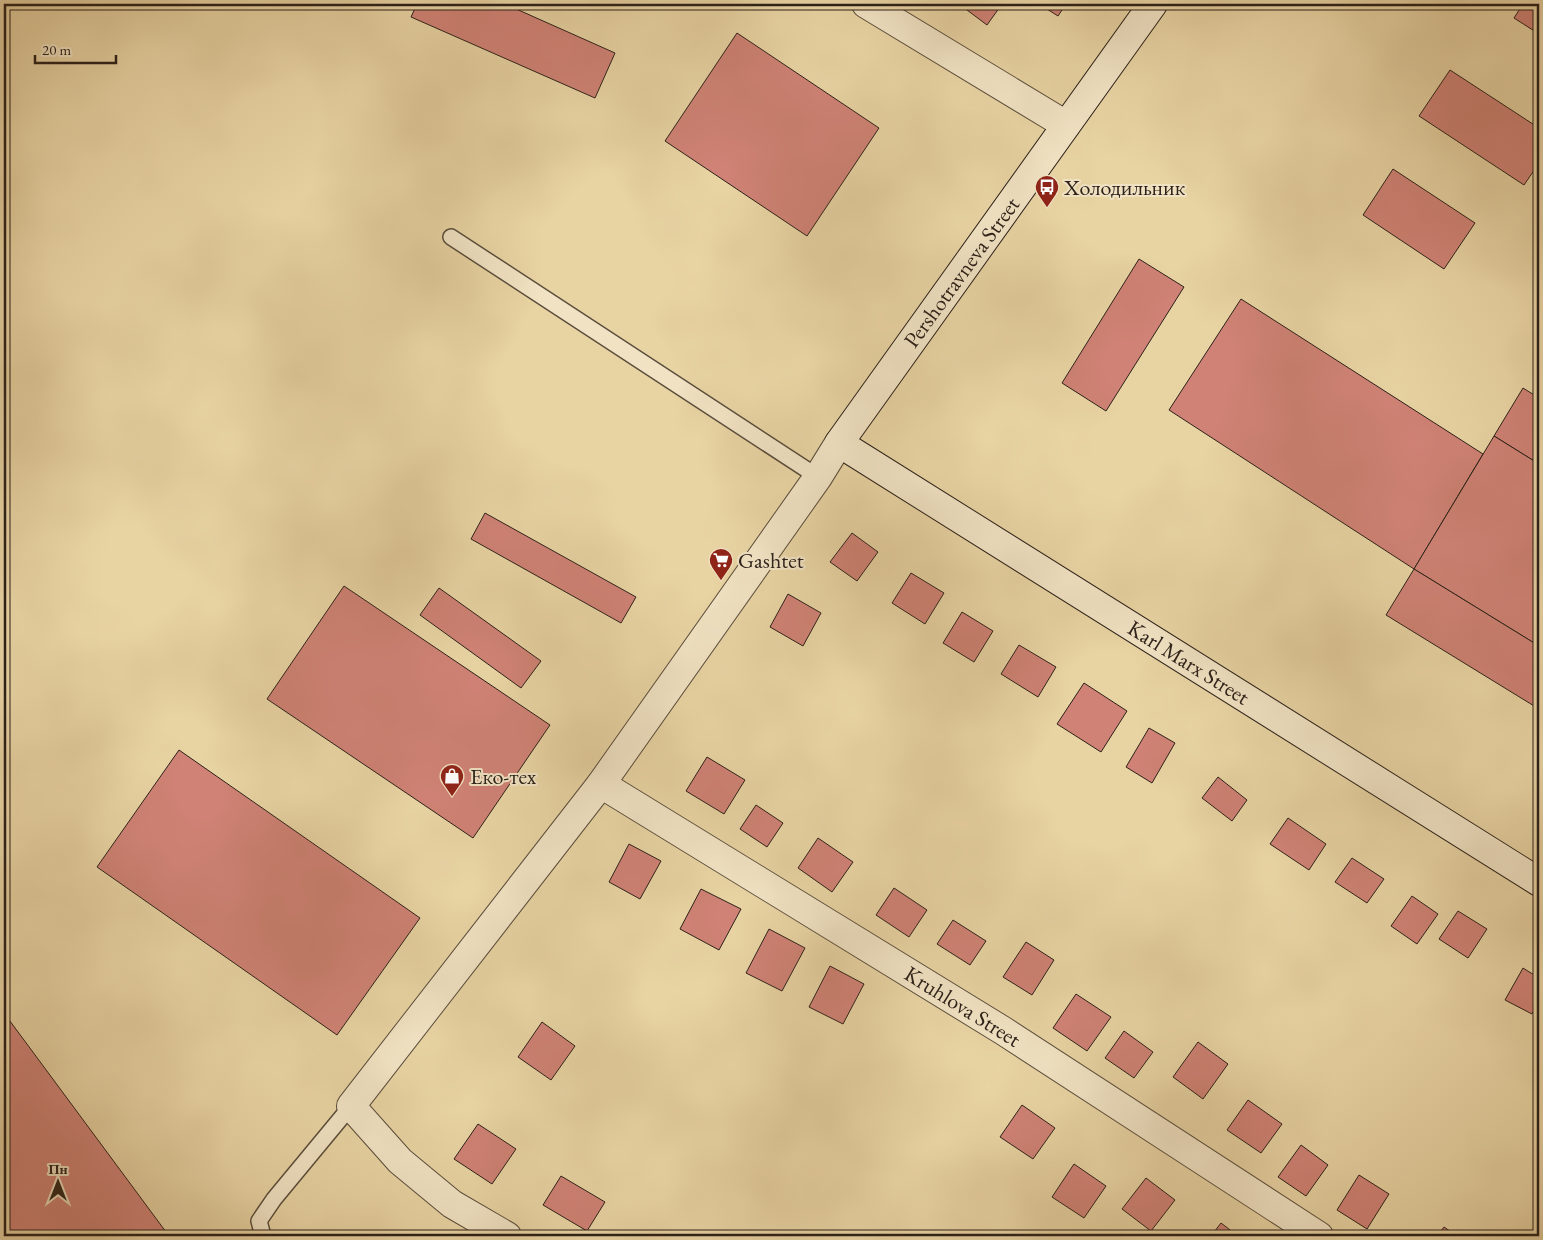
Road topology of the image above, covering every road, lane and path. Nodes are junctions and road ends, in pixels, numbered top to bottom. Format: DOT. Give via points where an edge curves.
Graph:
graph roads {
  1 [pos="866,4"];
  2 [pos="1152,4"];
  3 [pos="1066,125"];
  4 [pos="451,237"];
  5 [pos="839,443"];
  6 [pos="818,477"];
  7 [pos="601,784"];
  8 [pos="1539,882"];
  9 [pos="351,1106"];
  10 [pos="263,1236"];
  11 [pos="507,1236"];
  12 [pos="1319,1236"];
  1 -- 3 [label="street"];
  2 -- 3 [label="street, Pershotravneva Street"];
  3 -- 5 [label="street, Pershotravneva Street"];
  4 -- 6 [label="lane"];
  5 -- 6 [label="street, Pershotravneva Street"];
  5 -- 8 [label="street, Karl Marx Street"];
  6 -- 7 [label="street, Pershotravneva Street"];
  7 -- 9 [label="street, Pershotravneva Street"];
  7 -- 12 [label="street, Kruhlova Street" via="1002,1030"];
  9 -- 10 [label="lane" via="269,1206 259,1222"];
  9 -- 11 [label="street" via="400,1161 452,1204"];
}
